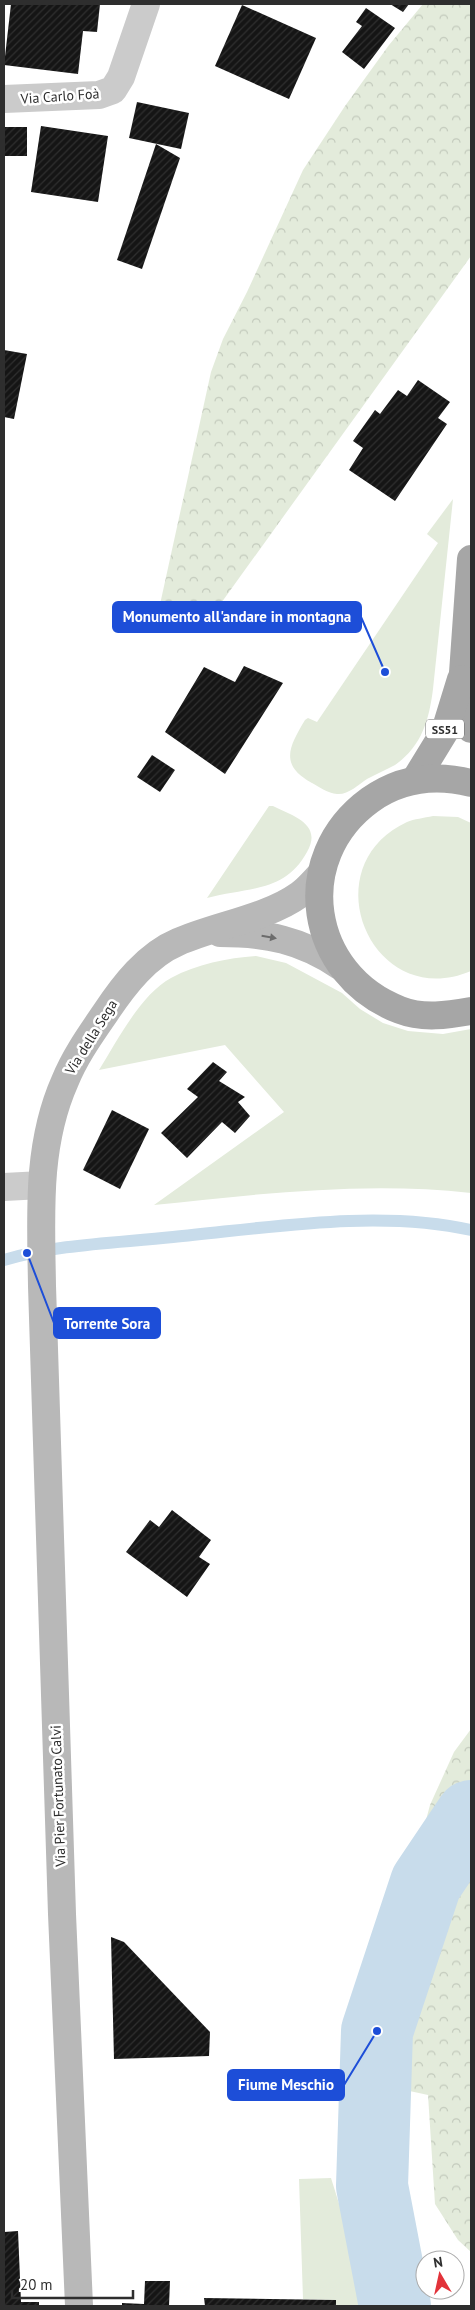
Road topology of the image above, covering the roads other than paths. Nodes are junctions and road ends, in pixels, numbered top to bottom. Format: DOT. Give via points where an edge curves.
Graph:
graph roads {
  1 [pos="146,4"];
  2 [pos="4,100"];
  3 [pos="471,559"];
  4 [pos="463,673"];
  5 [pos="471,729"];
  6 [pos="415,780"];
  7 [pos="471,783"];
  8 [pos="321,874"];
  9 [pos="204,933"];
  10 [pos="340,966"];
  11 [pos="471,1011"];
  12 [pos="42,1185"];
  13 [pos="4,1187"];
  14 [pos="41,1213"];
  15 [pos="79,2306"];
  1 -- 2 [label="street, Via Carlo Foà" via="121,77 113,90 99,95"];
  3 -- 4 [label="main road, SS51"];
  4 -- 5 [label="main road, SS51"];
  4 -- 6 [label="main road, SS51" via="445,731"];
  6 -- 7 [label="main road" via="450,778"];
  6 -- 8 [label="main road" via="383,791 356,810 331,844"];
  8 -- 9 [label="main road, Via della Sega" via="299,895 271,909"];
  8 -- 10 [label="main road" via="319,905 325,936"];
  9 -- 10 [label="main road, Via della Sega, one-way" via="251,933 291,940 319,952"];
  9 -- 12 [label="main road, Via della Sega" via="177,942 153,957 133,976 95,1028 65,1080 52,1114 45,1145"];
  10 -- 11 [label="main road" via="366,993 401,1011 438,1016"];
  12 -- 13 [label="street"];
  12 -- 14 [label="main road, Via della Sega"];
  14 -- 15 [label="main road, Via Pier Fortunato Calvi" via="61,1904"];
}
